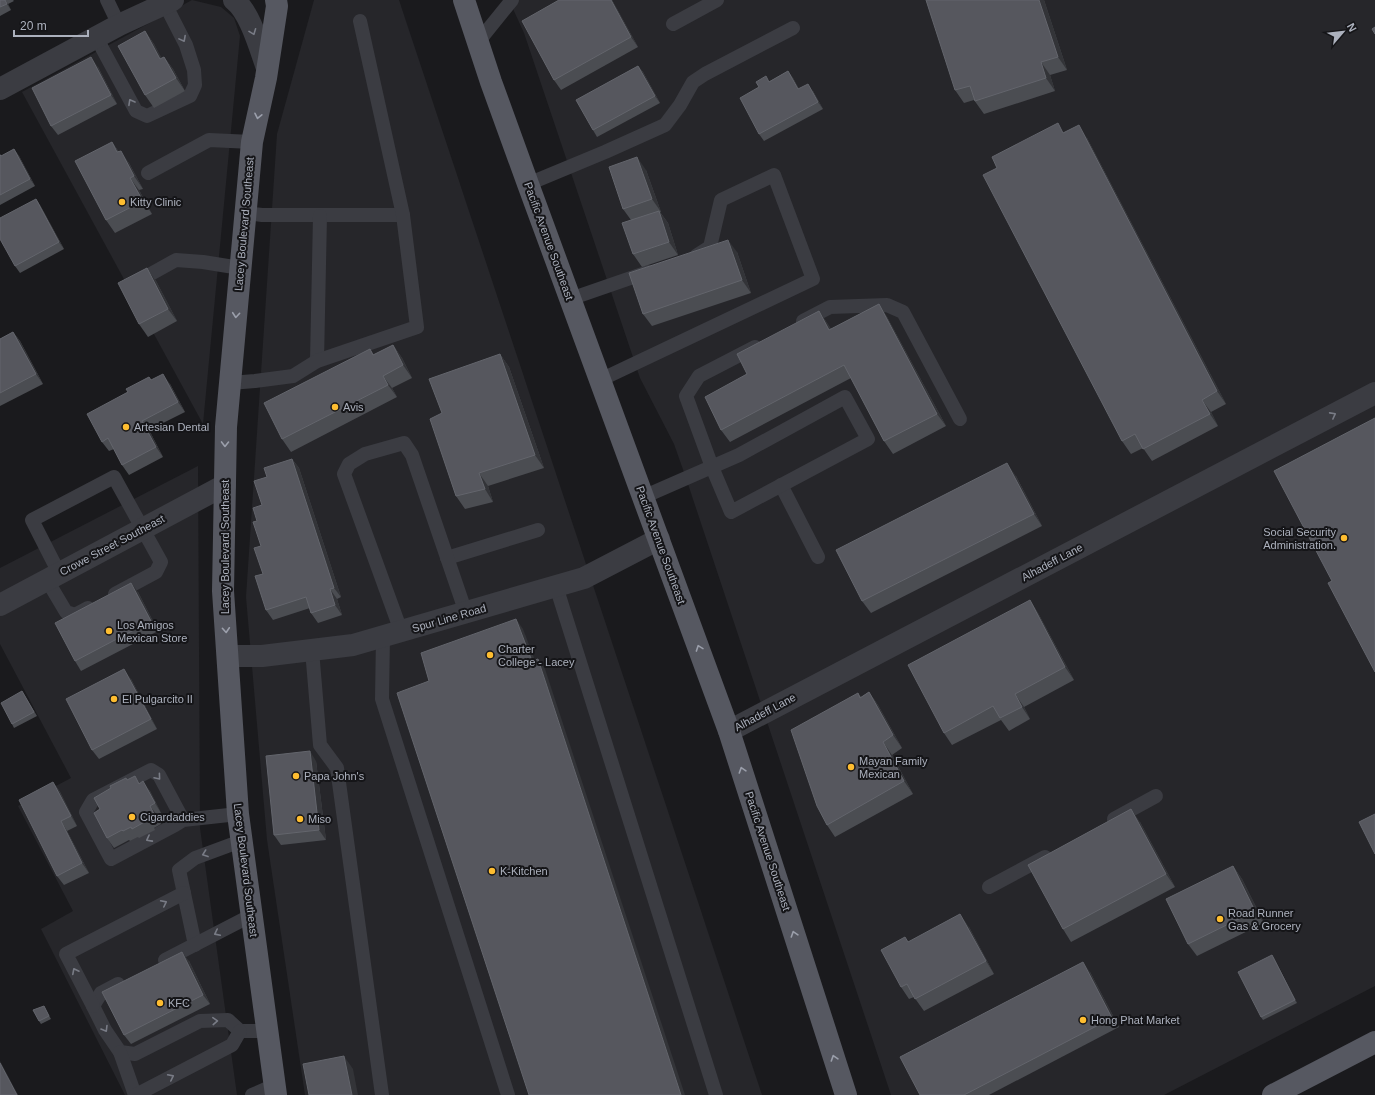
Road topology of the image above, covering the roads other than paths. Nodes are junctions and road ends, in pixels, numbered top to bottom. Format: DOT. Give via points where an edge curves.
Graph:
graph roads {
  1 [pos="107,0"];
  2 [pos="234,0"];
  3 [pos="276,0"];
  4 [pos="464,0"];
  5 [pos="512,0"];
  6 [pos="717,0"];
  7 [pos="160,3"];
  8 [pos="360,21"];
  9 [pos="673,24"];
  10 [pos="119,25"];
  11 [pos="793,28"];
  12 [pos="96,37"];
  13 [pos="478,42"];
  14 [pos="267,68"];
  15 [pos="0,89"];
  16 [pos="252,142"];
  17 [pos="148,173"];
  18 [pos="528,184"];
  19 [pos="245,213"];
  20 [pos="403,215"];
  21 [pos="320,216"];
  22 [pos="681,261"];
  23 [pos="240,268"];
  24 [pos="660,268"];
  25 [pos="140,280"];
  26 [pos="570,299"];
  27 [pos="789,329"];
  28 [pos="768,340"];
  29 [pos="317,361"];
  30 [pos="600,380"];
  31 [pos="230,383"];
  32 [pos="1375,393"];
  33 [pos="960,419"];
  34 [pos="712,467"];
  35 [pos="225,484"];
  36 [pos="781,485"];
  37 [pos="643,497"];
  38 [pos="144,528"];
  39 [pos="538,530"];
  40 [pos="659,539"];
  41 [pos="818,557"];
  42 [pos="447,558"];
  43 [pos="53,577"];
  44 [pos="556,586"];
  45 [pos="0,605"];
  46 [pos="466,613"];
  47 [pos="392,634"];
  48 [pos="312,650"];
  49 [pos="228,656"];
  50 [pos="729,731"];
  51 [pos="1156,796"];
  52 [pos="238,814"];
  53 [pos="183,820"];
  54 [pos="1100,828"];
  55 [pos="242,841"];
  56 [pos="1059,849"];
  57 [pos="989,887"];
  58 [pos="184,893"];
  59 [pos="252,915"];
  60 [pos="195,945"];
  61 [pos="155,966"];
  62 [pos="128,979"];
  63 [pos="93,1006"];
  64 [pos="268,1030"];
  65 [pos="240,1031"];
  66 [pos="1375,1042"];
  67 [pos="120,1052"];
  68 [pos="276,1090"];
  69 [pos="136,1095"];
  70 [pos="252,1095"];
  71 [pos="382,1095"];
  72 [pos="508,1095"];
  73 [pos="716,1095"];
  74 [pos="846,1095"];
  75 [pos="1273,1095"];
  1 -- 10 [label="lane"];
  2 -- 14 [label="street, one-way" via="248,17"];
  3 -- 14 [label="main road, Lacey Boulevard Southeast"];
  4 -- 13 [label="main road, Pacific Avenue Southeast"];
  5 -- 13 [label="lane"];
  6 -- 9 [label="lane"];
  7 -- 10 [label="street"];
  7 -- 12 [label="lane, one-way" via="186,45 194,70 195,85 190,96 147,116 136,111"];
  8 -- 20 [label="lane"];
  10 -- 12 [label="street"];
  11 -- 18 [label="lane" via="693,82 665,125"];
  12 -- 15 [label="street"];
  13 -- 18 [label="main road, Pacific Avenue Southeast"];
  14 -- 16 [label="main road, Lacey Boulevard Southeast, one-way"];
  16 -- 17 [label="lane" via="209,140"];
  16 -- 19 [label="main road, Lacey Boulevard Southeast"];
  18 -- 26 [label="main road, Pacific Avenue Southeast"];
  19 -- 21 [label="lane"];
  19 -- 23 [label="main road, Lacey Boulevard Southeast"];
  20 -- 21 [label="lane"];
  20 -- 29 [label="lane" via="417,327"];
  21 -- 29 [label="lane"];
  22 -- 30 [label="lane" via="696,256 710,247 721,200 774,175 813,279"];
  23 -- 25 [label="lane" via="176,260"];
  23 -- 31 [label="main road, Lacey Boulevard Southeast, one-way"];
  24 -- 26 [label="lane"];
  26 -- 30 [label="main road, Pacific Avenue Southeast"];
  27 -- 33 [label="lane" via="830,307 887,305 903,312"];
  28 -- 34 [label="lane" via="699,376 686,396"];
  29 -- 31 [label="lane" via="293,376"];
  30 -- 37 [label="main road, Pacific Avenue Southeast"];
  31 -- 35 [label="main road, Lacey Boulevard Southeast, one-way"];
  50 -- 32 [label="street, Alhadeff Lane, one-way"];
  34 -- 36 [label="lane" via="731,512"];
  34 -- 36 [label="lane" via="845,397 868,439"];
  34 -- 37 [label="lane"];
  35 -- 38 [label="street, Crowe Street Southeast"];
  35 -- 49 [label="main road, Lacey Boulevard Southeast, one-way" via="223,591"];
  36 -- 41 [label="lane"];
  37 -- 40 [label="main road, Pacific Avenue Southeast"];
  38 -- 43 [label="street, Crowe Street Southeast"];
  38 -- 43 [label="lane" via="161,562 156,572 116,594 75,615 66,612"];
  38 -- 43 [label="lane" via="114,477 32,520"];
  39 -- 42 [label="lane"];
  40 -- 44 [label="street, Spur Line Road" via="584,578"];
  50 -- 40 [label="main road, Pacific Avenue Southeast, one-way"];
  42 -- 46 [label="lane"];
  42 -- 47 [label="lane" via="412,455 404,443 364,454 349,464 344,474"];
  43 -- 45 [label="street, Crowe Street Southeast"];
  44 -- 46 [label="street, Spur Line Road"];
  44 -- 73 [label="lane"];
  46 -- 47 [label="street, Spur Line Road"];
  47 -- 48 [label="street, Spur Line Road" via="353,645"];
  47 -- 72 [label="lane" via="382,699"];
  48 -- 49 [label="street, Spur Line Road" via="262,656"];
  48 -- 71 [label="lane" via="320,745 337,768"];
  49 -- 52 [label="main road, Lacey Boulevard Southeast"];
  74 -- 50 [label="main road, Pacific Avenue Southeast, one-way"];
  51 -- 54 [label="lane"];
  52 -- 53 [label="lane"];
  52 -- 55 [label="main road, Lacey Boulevard Southeast"];
  53 -- 53 [label="lane, one-way" via="111,859 86,812 92,800 151,770 159,775"];
  55 -- 58 [label="lane, one-way" via="195,858 179,870"];
  55 -- 59 [label="main road, Lacey Boulevard Southeast"];
  56 -- 57 [label="lane"];
  58 -- 60 [label="lane"];
  63 -- 58 [label="lane, one-way" via="66,954"];
  59 -- 60 [label="lane, one-way"];
  59 -- 64 [label="main road, Lacey Boulevard Southeast"];
  60 -- 61 [label="lane"];
  62 -- 63 [label="lane" via="101,993"];
  63 -- 67 [label="lane, one-way"];
  64 -- 65 [label="lane"];
  64 -- 68 [label="main road, Lacey Boulevard Southeast"];
  67 -- 65 [label="lane, one-way" via="135,1054 200,1021 228,1020"];
  69 -- 65 [label="lane, one-way" via="232,1045"];
  66 -- 75 [label="main road"];
  67 -- 69 [label="lane"];
  68 -- 70 [label="lane"];
}
